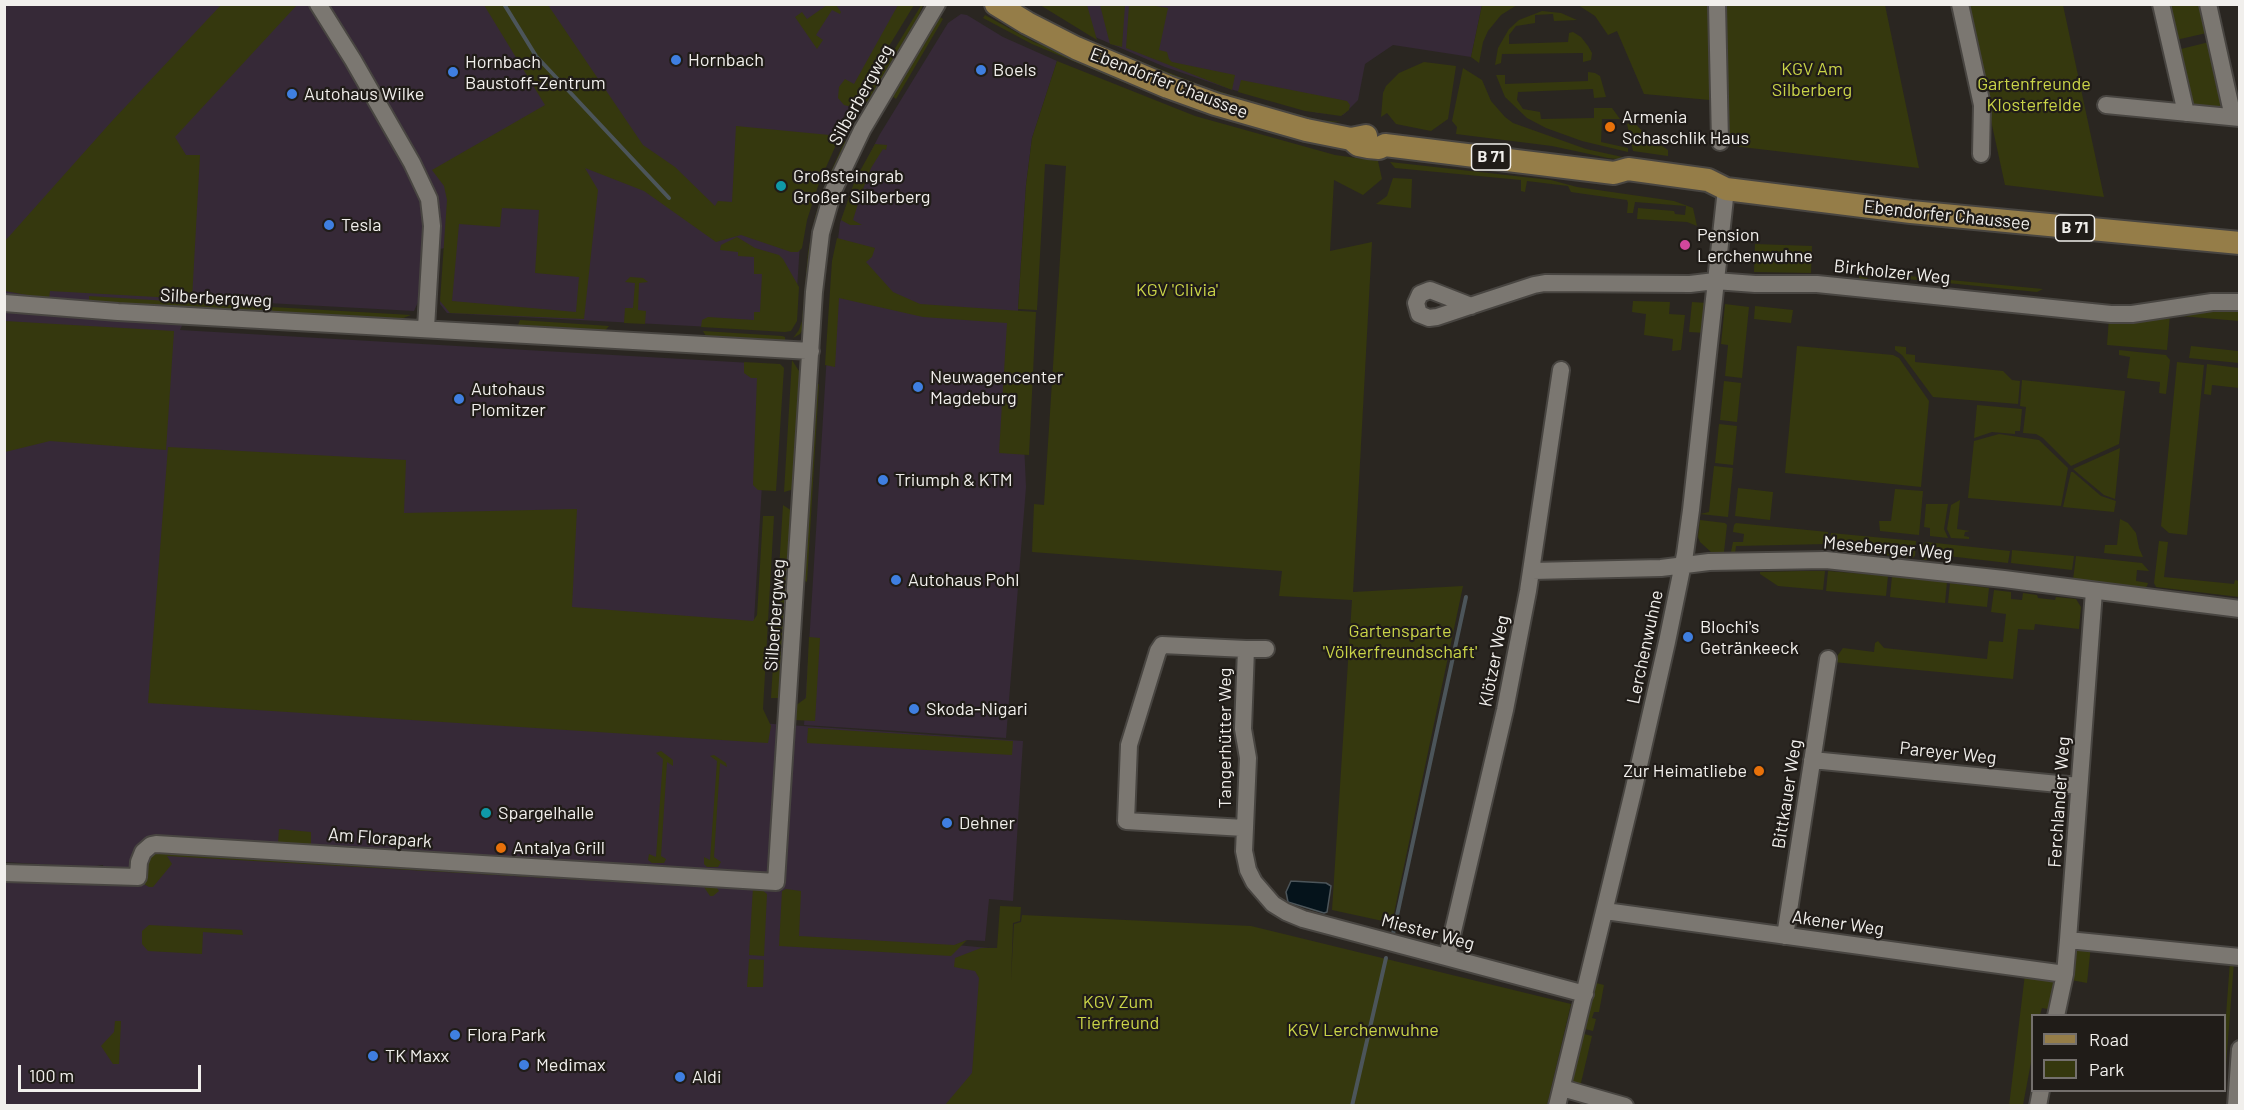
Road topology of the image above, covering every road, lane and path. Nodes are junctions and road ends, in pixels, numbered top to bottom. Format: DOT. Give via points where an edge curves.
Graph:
graph roads {
  1 [pos="318,4"];
  2 [pos="937,4"];
  3 [pos="996,4"];
  4 [pos="1717,4"];
  5 [pos="1960,4"];
  6 [pos="2162,4"];
  7 [pos="2208,4"];
  8 [pos="2106,105"];
  9 [pos="2187,113"];
  10 [pos="2236,117"];
  11 [pos="1720,142"];
  12 [pos="1982,154"];
  13 [pos="1726,189"];
  14 [pos="2240,243"];
  15 [pos="1715,281"];
  16 [pos="2240,302"];
  17 [pos="4,303"];
  18 [pos="1471,306"];
  19 [pos="426,328"];
  20 [pos="811,351"];
  21 [pos="1561,370"];
  22 [pos="1682,566"];
  23 [pos="1532,572"];
  24 [pos="2094,591"];
  25 [pos="2240,609"];
  26 [pos="1245,648"];
  27 [pos="1266,649"];
  28 [pos="1828,659"];
  29 [pos="1812,760"];
  30 [pos="2079,786"];
  31 [pos="1244,828"];
  32 [pos="4,873"];
  33 [pos="776,882"];
  34 [pos="1266,898"];
  35 [pos="1605,911"];
  36 [pos="1785,936"];
  37 [pos="2068,940"];
  38 [pos="1447,957"];
  39 [pos="2240,957"];
  40 [pos="2065,974"];
  41 [pos="1585,994"];
  42 [pos="2056,1014"];
  43 [pos="2240,1049"];
  44 [pos="1562,1088"];
  45 [pos="2237,1100"];
  46 [pos="1557,1106"];
  47 [pos="1625,1106"];
  1 -- 19 [label="street" via="416,170 429,199 432,226"];
  2 -- 20 [label="street, Silberbergweg" via="868,119 829,202 817,261"];
  3 -- 13 [label="main road, Ebendorfer Chaussee / B 71" via="1068,44 1168,87 1257,116 1351,139 1379,138 1385,145 1614,173 1628,169 1708,180"];
  4 -- 11 [label="street"];
  5 -- 12 [label="street" via="1982,105"];
  6 -- 9 [label="street"];
  7 -- 10 [label="street"];
  8 -- 9 [label="street"];
  9 -- 10 [label="street"];
  13 -- 14 [label="main road, Ebendorfer Chaussee / B 71" via="1911,212"];
  13 -- 15 [label="street, Lerchenwuhne"];
  15 -- 16 [label="street, Birkholzer Weg" via="1817,284 2111,314"];
  15 -- 18 [label="street, Birkholzer Weg" via="1545,283"];
  15 -- 22 [label="street, Lerchenwuhne"];
  17 -- 19 [label="street, Silberbergweg"];
  19 -- 20 [label="street, Silberbergweg"];
  20 -- 33 [label="street, Silberbergweg"];
  21 -- 23 [label="street, Klötzer Weg"];
  22 -- 23 [label="street, Meseberger Weg"];
  22 -- 24 [label="street, Meseberger Weg" via="1826,560"];
  22 -- 35 [label="street, Lerchenwuhne"];
  23 -- 38 [label="street, Klötzer Weg" via="1505,710"];
  24 -- 25 [label="street, Meseberger Weg"];
  24 -- 30 [label="street, Ferchlander Weg"];
  26 -- 27 [label="street, Tangerhütter Weg"];
  26 -- 31 [label="street, Tangerhütter Weg" via="1242,729 1248,758"];
  26 -- 31 [label="street, Tangerhütter Weg" via="1165,645 1159,649 1129,746 1126,821"];
  28 -- 29 [label="street, Bittkauer Weg"];
  29 -- 30 [label="street, Pareyer Weg"];
  29 -- 36 [label="street, Bittkauer Weg"];
  30 -- 37 [label="street, Ferchlander Weg"];
  31 -- 34 [label="street, Tangerhütter Weg" via="1246,864"];
  32 -- 33 [label="street, Am Florapark" via="138,878 143,852 151,845 163,844"];
  34 -- 38 [label="street, Miester Weg" via="1303,919"];
  35 -- 36 [label="street, Akener Weg"];
  35 -- 41 [label="street, Lerchenwuhne"];
  36 -- 40 [label="street, Akener Weg"];
  37 -- 39 [label="street"];
  37 -- 40 [label="street, Ferchlander Weg"];
  38 -- 41 [label="street, Miester Weg"];
  40 -- 42 [label="street, Ferchlander Weg"];
  41 -- 44 [label="street, Lerchenwuhne"];
  43 -- 45 [label="street"];
  44 -- 46 [label="street, Lerchenwuhne"];
  44 -- 47 [label="street"];
}
